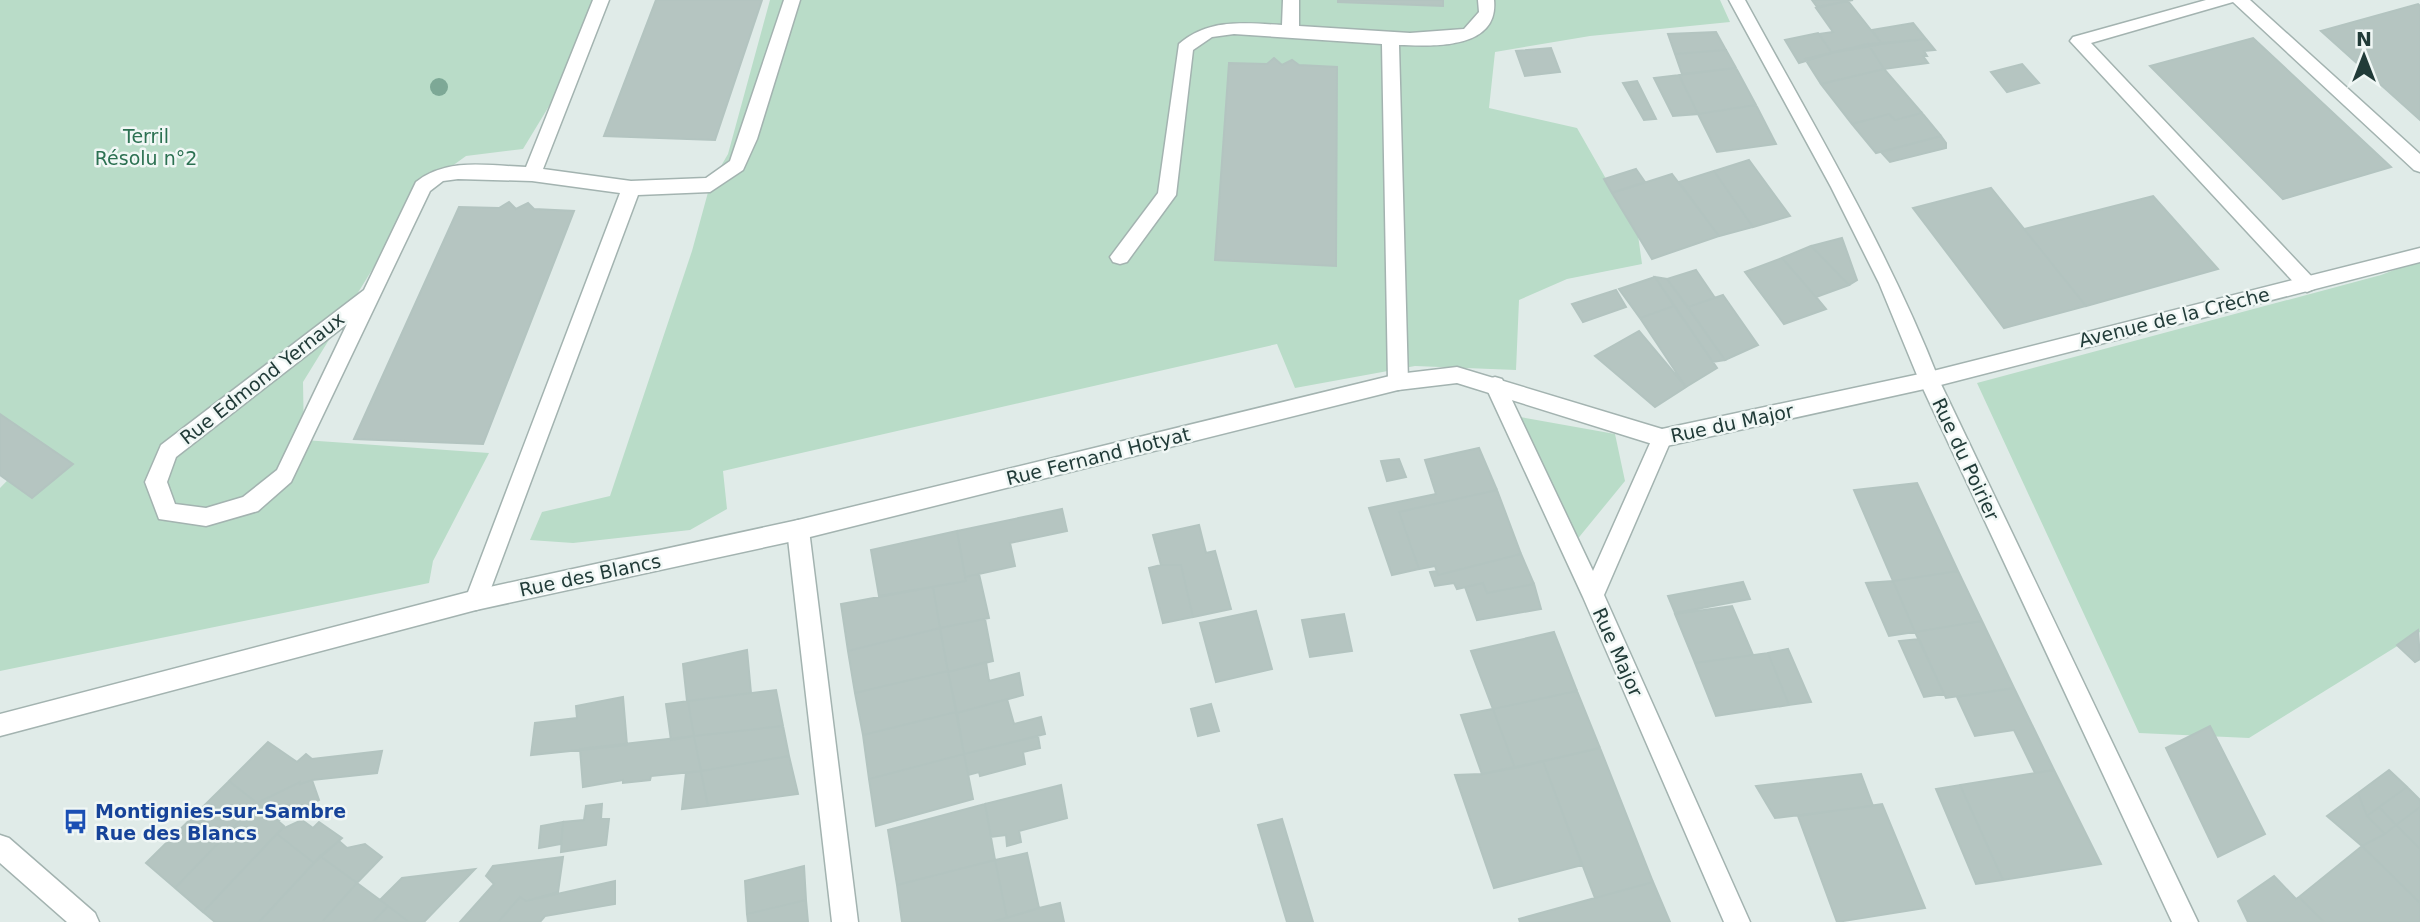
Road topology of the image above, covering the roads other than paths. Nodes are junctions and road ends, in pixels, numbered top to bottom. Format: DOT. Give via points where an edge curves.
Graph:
graph roads {
  1 [pos="601,0"];
  2 [pos="792,0"];
  3 [pos="1291,0"];
  4 [pos="1486,0"];
  5 [pos="1737,0"];
  6 [pos="2226,0"];
  7 [pos="2239,0"];
  8 [pos="1290,31"];
  9 [pos="1390,38"];
  10 [pos="2420,165"];
  11 [pos="532,174"];
  12 [pos="631,188"];
  13 [pos="2420,255"];
  14 [pos="1120,257"];
  15 [pos="2307,284"];
  16 [pos="370,295"];
  17 [pos="1929,380"];
  18 [pos="1398,383"];
  19 [pos="1495,385"];
  20 [pos="1662,438"];
  21 [pos="798,530"];
  22 [pos="1593,595"];
  23 [pos="476,600"];
  24 [pos="0,725"];
  25 [pos="0,847"];
  26 [pos="86,922"];
  27 [pos="845,922"];
  28 [pos="1737,922"];
  29 [pos="2185,922"];
  1 -- 11 [label="street"];
  2 -- 12 [label="street, Rue Edmond Yernaux" via="737,164 710,185"];
  3 -- 8 [label="street"];
  4 -- 9 [label="street" via="1487,12 1471,33 1456,38"];
  5 -- 17 [label="street, Rue du Poirier" via="1858,223"];
  6 -- 15 [label="street" via="2079,41"];
  7 -- 10 [label="street"];
  8 -- 9 [label="street"];
  8 -- 14 [label="street" via="1217,29 1195,37 1185,48 1167,195"];
  9 -- 18 [label="street"];
  11 -- 12 [label="street, Rue Edmond Yernaux"];
  11 -- 16 [label="street, Rue Edmond Yernaux" via="438,175 423,187"];
  12 -- 23 [label="street"];
  13 -- 15 [label="street, Avenue de la Crèche"];
  15 -- 17 [label="street, Avenue de la Crèche"];
  16 -- 16 [label="street, Rue Edmond Yernaux" via="284,476 250,503 206,517 167,512 156,482 168,451"];
  17 -- 20 [label="street, Rue du Major"];
  17 -- 29 [label="street, Rue du Poirier"];
  18 -- 19 [label="street, Rue Fernand Hotyat" via="1457,375"];
  18 -- 21 [label="street, Rue Fernand Hotyat"];
  19 -- 20 [label="street, Rue Fernand Hotyat"];
  19 -- 22 [label="street, Rue Major"];
  20 -- 22 [label="street, Rue du Major"];
  21 -- 23 [label="street, Rue des Blancs"];
  21 -- 27 [label="street"];
  22 -- 28 [label="street, Rue Major"];
  23 -- 24 [label="street, Rue des Blancs"];
  25 -- 26 [label="street"];
}
